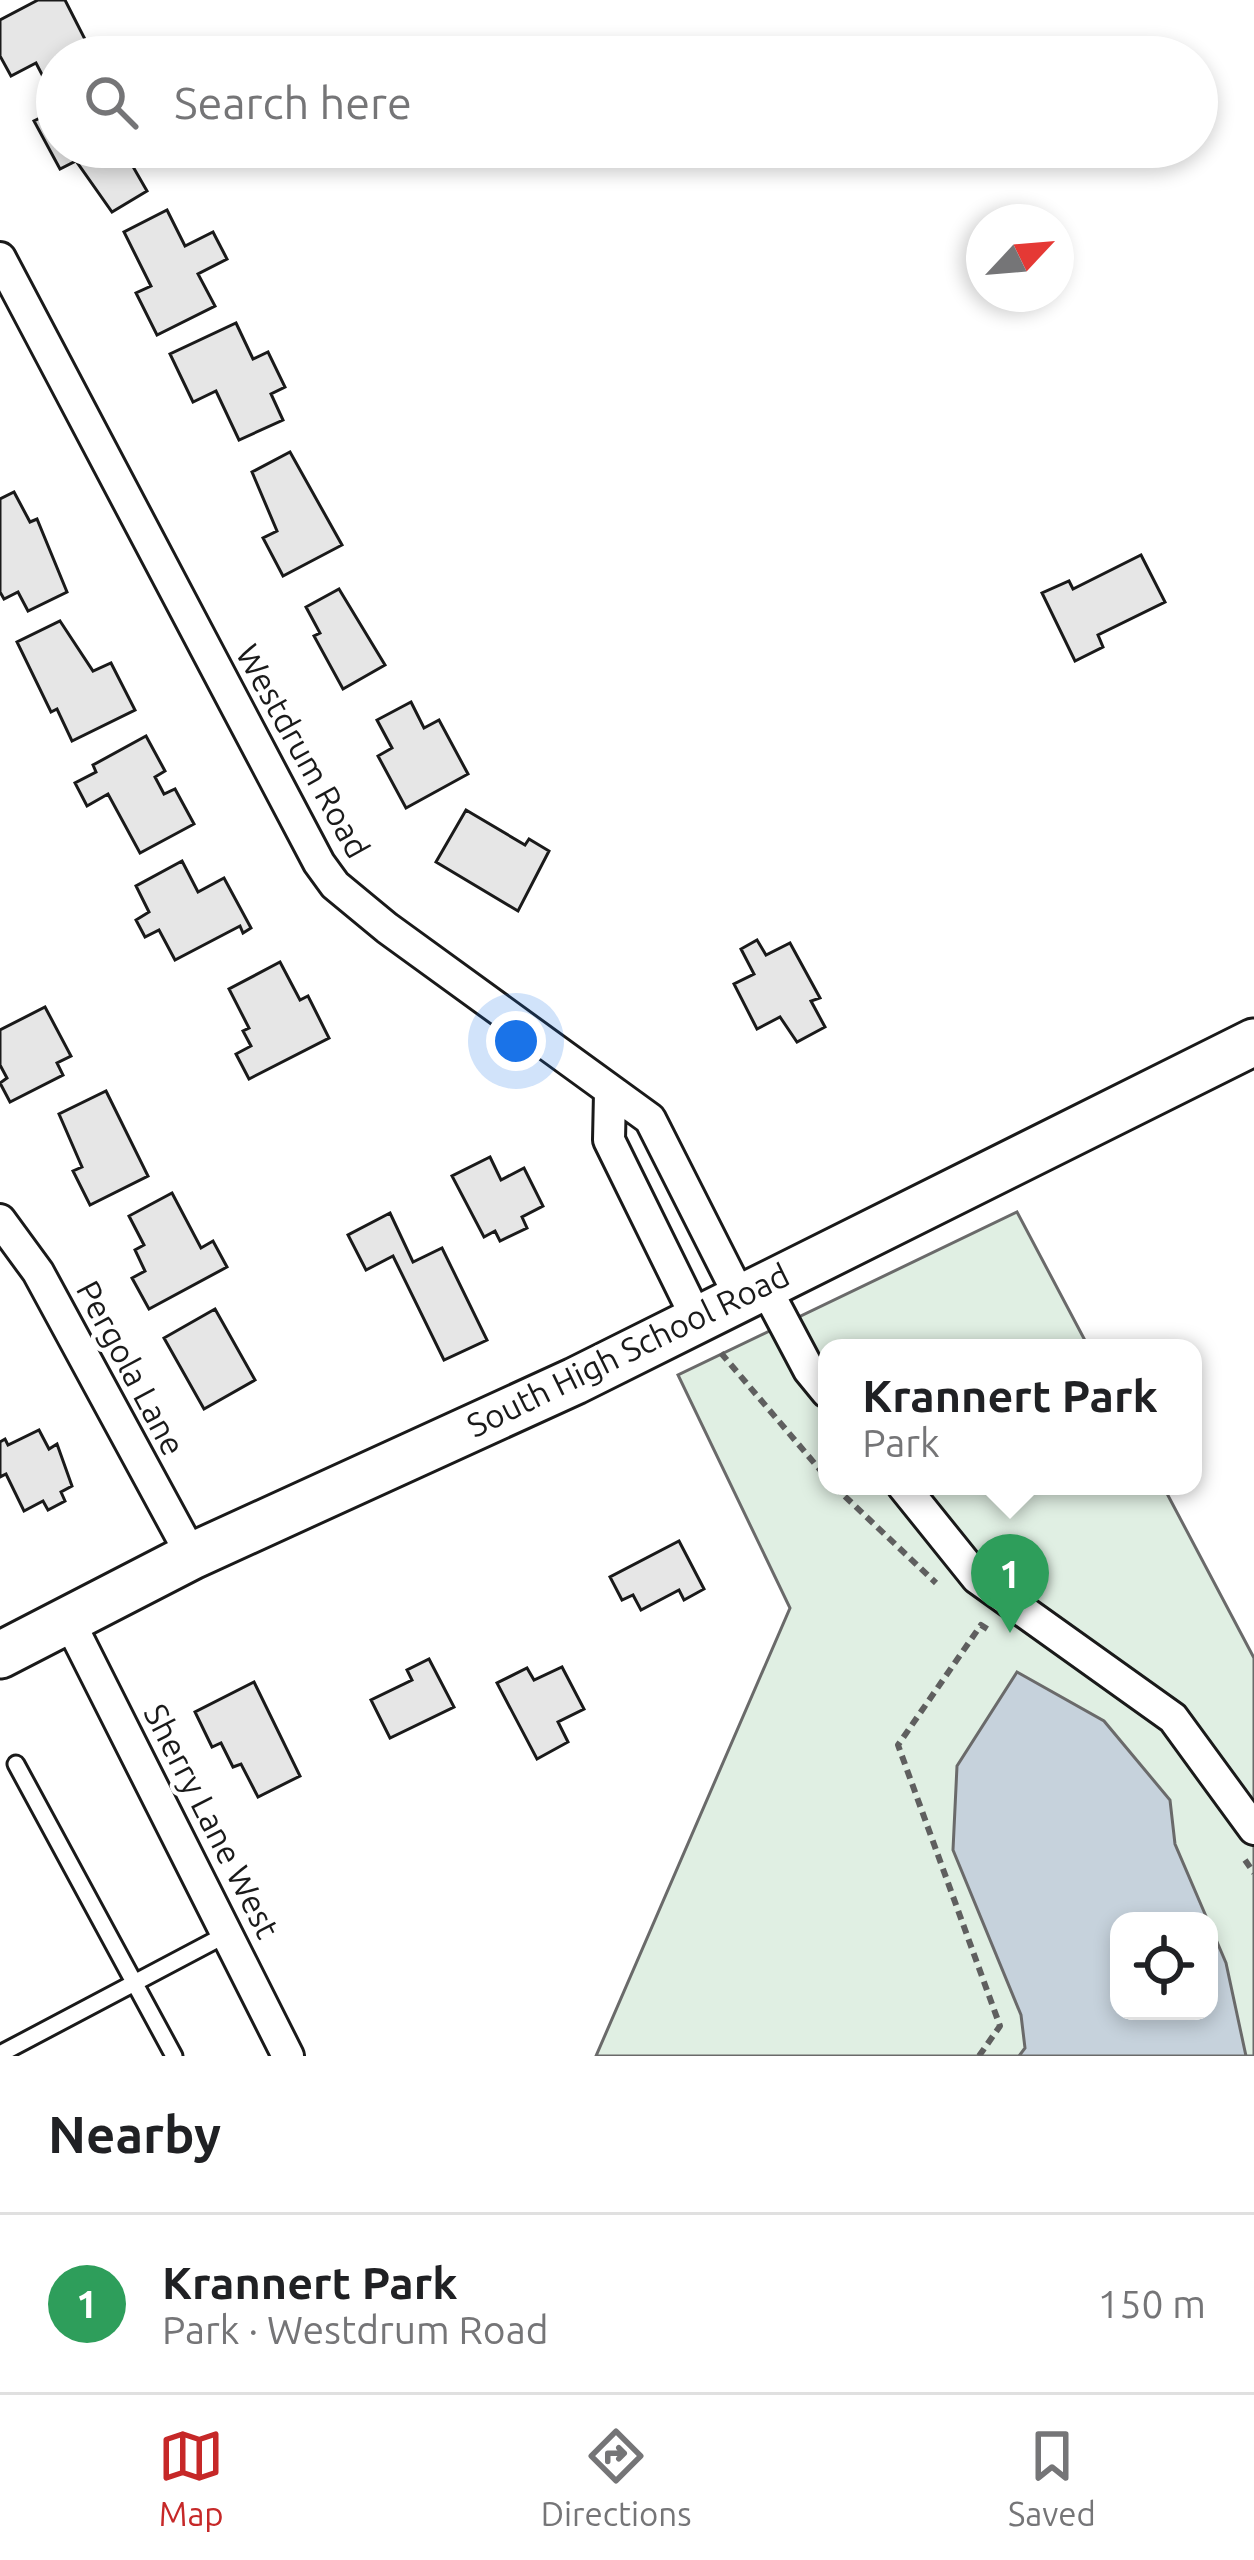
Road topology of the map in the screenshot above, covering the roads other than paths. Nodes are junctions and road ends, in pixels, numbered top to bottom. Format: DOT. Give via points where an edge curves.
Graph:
graph roads {
  1 [pos="0,258"];
  2 [pos="1254,1042"];
  3 [pos="610,1094"];
  4 [pos="0,1220"];
  5 [pos="752,1291"];
  6 [pos="706,1332"];
  7 [pos="818,1380"];
  8 [pos="910,1495"];
  9 [pos="192,1556"];
  10 [pos="69,1621"];
  11 [pos="0,1655"];
  12 [pos="16,1764"];
  13 [pos="1248,1843"];
  14 [pos="230,1933"];
  15 [pos="136,1982"];
  16 [pos="0,2054"];
  17 [pos="174,2056"];
  18 [pos="288,2056"];
  1 -- 3 [label="street, Westdrum Road" via="327,874"];
  2 -- 5 [label="street, South High School Road"];
  3 -- 5 [label="street, Westdrum Road" via="650,1119"];
  3 -- 6 [label="street" via="609,1141"];
  4 -- 9 [label="street, Pergola Lane" via="38,1272"];
  5 -- 6 [label="street, South High School Road"];
  5 -- 7 [label="street"];
  6 -- 9 [label="street, South High School Road"];
  8 -- 13 [label="street" via="977,1578 1173,1718"];
  9 -- 10 [label="street, South High School Road"];
  10 -- 11 [label="street, South High School Road"];
  10 -- 14 [label="street, Sherry Lane West"];
  12 -- 15 [label="lane"];
  14 -- 15 [label="lane"];
  14 -- 18 [label="street, Sherry Lane West"];
  15 -- 16 [label="lane"];
  15 -- 17 [label="lane"];
}
